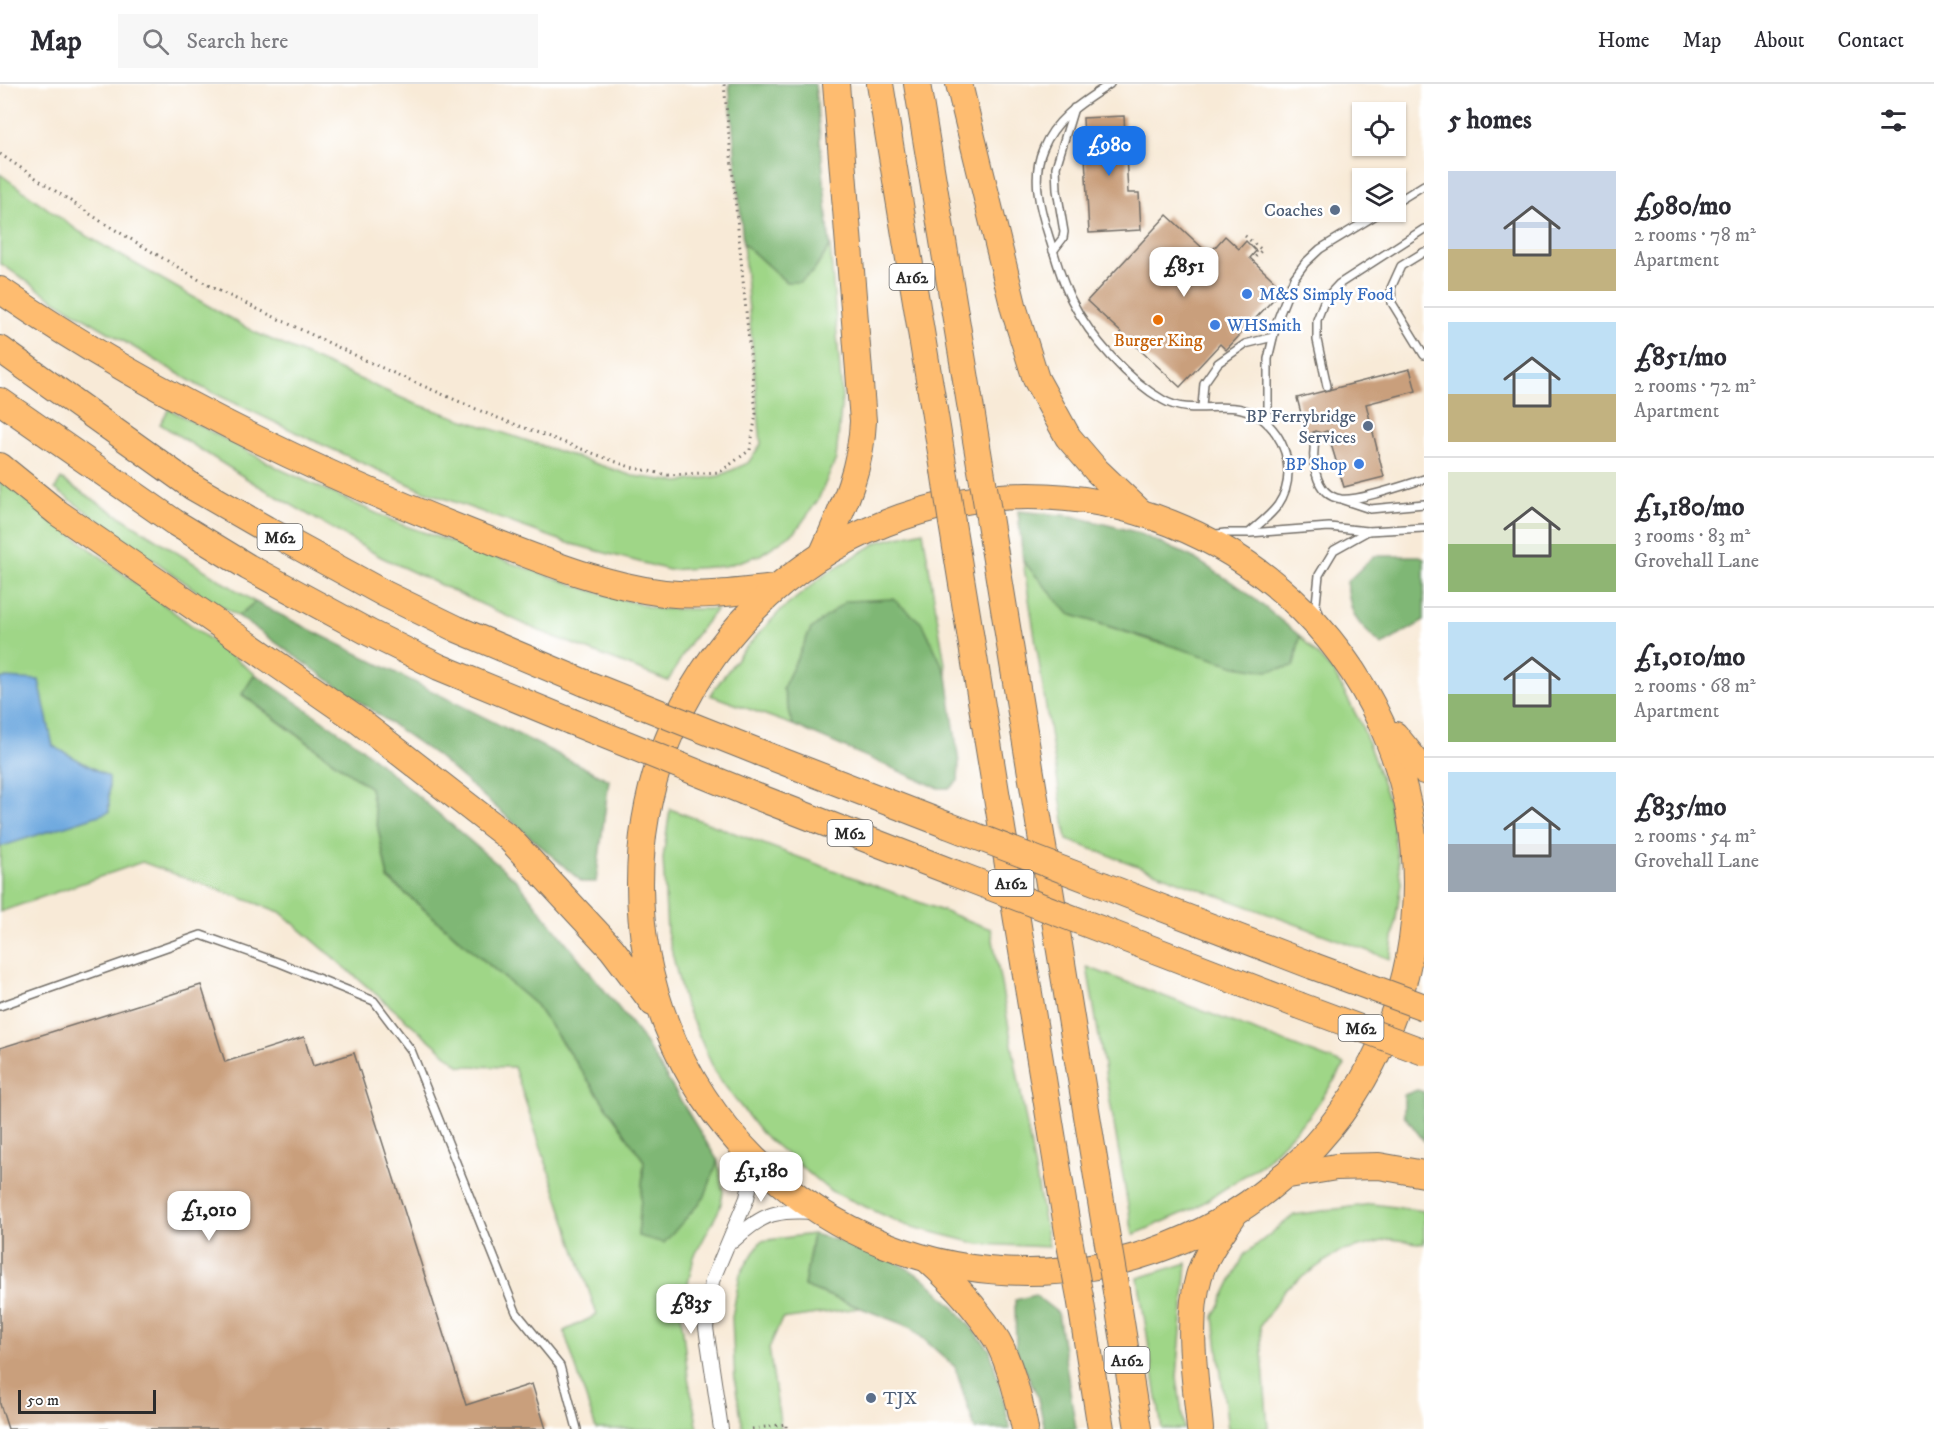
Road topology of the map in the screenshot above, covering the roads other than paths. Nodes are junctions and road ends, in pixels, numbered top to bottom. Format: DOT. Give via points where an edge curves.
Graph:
graph roads {
  1 [pos="836,84"];
  2 [pos="880,84"];
  3 [pos="916,84"];
  4 [pos="959,84"];
  5 [pos="1110,84"];
  6 [pos="1074,108"];
  7 [pos="1424,185"];
  8 [pos="1406,196"];
  9 [pos="1365,222"];
  10 [pos="1424,229"];
  11 [pos="1053,252"];
  12 [pos="1424,252"];
  13 [pos="0,290"];
  14 [pos="1273,337"];
  15 [pos="0,349"];
  16 [pos="1424,355"];
  17 [pos="1327,386"];
  18 [pos="0,401"];
  19 [pos="1202,407"];
  20 [pos="1268,424"];
  21 [pos="1316,436"];
  22 [pos="0,466"];
  23 [pos="1424,479"];
  24 [pos="1340,499"];
  25 [pos="1424,504"];
  26 [pos="1139,512"];
  27 [pos="1423,530"];
  28 [pos="1368,531"];
  29 [pos="1249,533"];
  30 [pos="1202,536"];
  31 [pos="822,555"];
  32 [pos="776,588"];
  33 [pos="1325,632"];
  34 [pos="1378,713"];
  35 [pos="1424,771"];
  36 [pos="0,1006"];
  37 [pos="1424,1007"];
  38 [pos="663,1015"];
  39 [pos="1424,1052"];
  40 [pos="749,1152"];
  41 [pos="1424,1174"];
  42 [pos="1283,1176"];
  43 [pos="1237,1211"];
  44 [pos="822,1212"];
  45 [pos="727,1246"];
  46 [pos="927,1259"];
  47 [pos="577,1429"];
  48 [pos="721,1429"];
  49 [pos="1025,1429"];
  50 [pos="1101,1429"];
  51 [pos="1138,1429"];
  52 [pos="1200,1429"];
  1 -- 31 [label="highway" via="863,421 862,444 850,492"];
  2 -- 50 [label="highway, A162, bridge"];
  3 -- 51 [label="highway, A162, bridge"];
  4 -- 26 [label="highway" via="1014,309 1036,379 1068,437"];
  5 -- 6 [label="lane"];
  6 -- 11 [label="lane" via="1056,167 1064,232"];
  6 -- 11 [label="lane" via="1051,132 1037,168 1042,217"];
  7 -- 8 [label="lane"];
  9 -- 14 [label="lane" via="1320,249 1305,263 1294,278"];
  10 -- 17 [label="lane" via="1339,284 1325,299 1317,321 1317,339"];
  11 -- 19 [label="lane" via="1072,301 1104,348 1165,402"];
  12 -- 16 [label="lane" via="1401,266 1391,288 1392,303"];
  13 -- 32 [label="highway" via="57,329 265,445 477,535 582,573 663,593 708,595"];
  14 -- 19 [label="lane" via="1245,344 1218,363 1204,383"];
  14 -- 20 [label="lane" via="1268,359"];
  15 -- 37 [label="highway, M62, bridge" via="193,487 385,594 447,624 760,753"];
  18 -- 39 [label="highway, M62, bridge" via="174,522 248,567 439,667 745,792"];
  19 -- 20 [label="lane" via="1244,409"];
  20 -- 29 [label="lane" via="1286,453 1286,487 1279,503"];
  21 -- 24 [label="lane" via="1313,465 1319,482 1328,494"];
  22 -- 38 [label="highway" via="58,513 359,721 508,837 612,949"];
  23 -- 24 [label="lane"];
  24 -- 25 [label="lane" via="1370,509"];
  26 -- 30 [label="highway"];
  26 -- 31 [label="highway" via="1093,501 1046,496 988,498 907,515 863,532"];
  27 -- 28 [label="lane"];
  28 -- 29 [label="lane" via="1329,527"];
  28 -- 33 [label="lane" via="1334,550 1319,575 1316,604"];
  29 -- 30 [label="lane"];
  30 -- 33 [label="highway" via="1272,581"];
  31 -- 32 [label="highway"];
  32 -- 38 [label="highway" via="738,626 700,677 667,741 651,793 641,852 641,918"];
  33 -- 34 [label="highway"];
  34 -- 35 [label="highway"];
  34 -- 42 [label="highway" via="1408,798 1415,843 1415,922 1406,978 1374,1062 1351,1101 1323,1137"];
  36 -- 47 [label="lane" via="201,935 374,1002 411,1050 516,1312 561,1366"];
  38 -- 40 [label="highway" via="706,1101"];
  40 -- 44 [label="highway" via="773,1176"];
  40 -- 45 [label="street" via="751,1179 747,1198"];
  41 -- 42 [label="highway" via="1368,1166"];
  42 -- 43 [label="highway"];
  43 -- 46 [label="highway" via="1170,1245 1098,1265 1023,1271"];
  43 -- 52 [label="highway" via="1216,1240 1199,1276 1192,1339"];
  44 -- 45 [label="street" via="782,1211 762,1218"];
  44 -- 46 [label="highway" via="874,1240"];
  45 -- 48 [label="street" via="712,1281 706,1328"];
  46 -- 49 [label="highway" via="956,1285 997,1341 1019,1400"];
}
